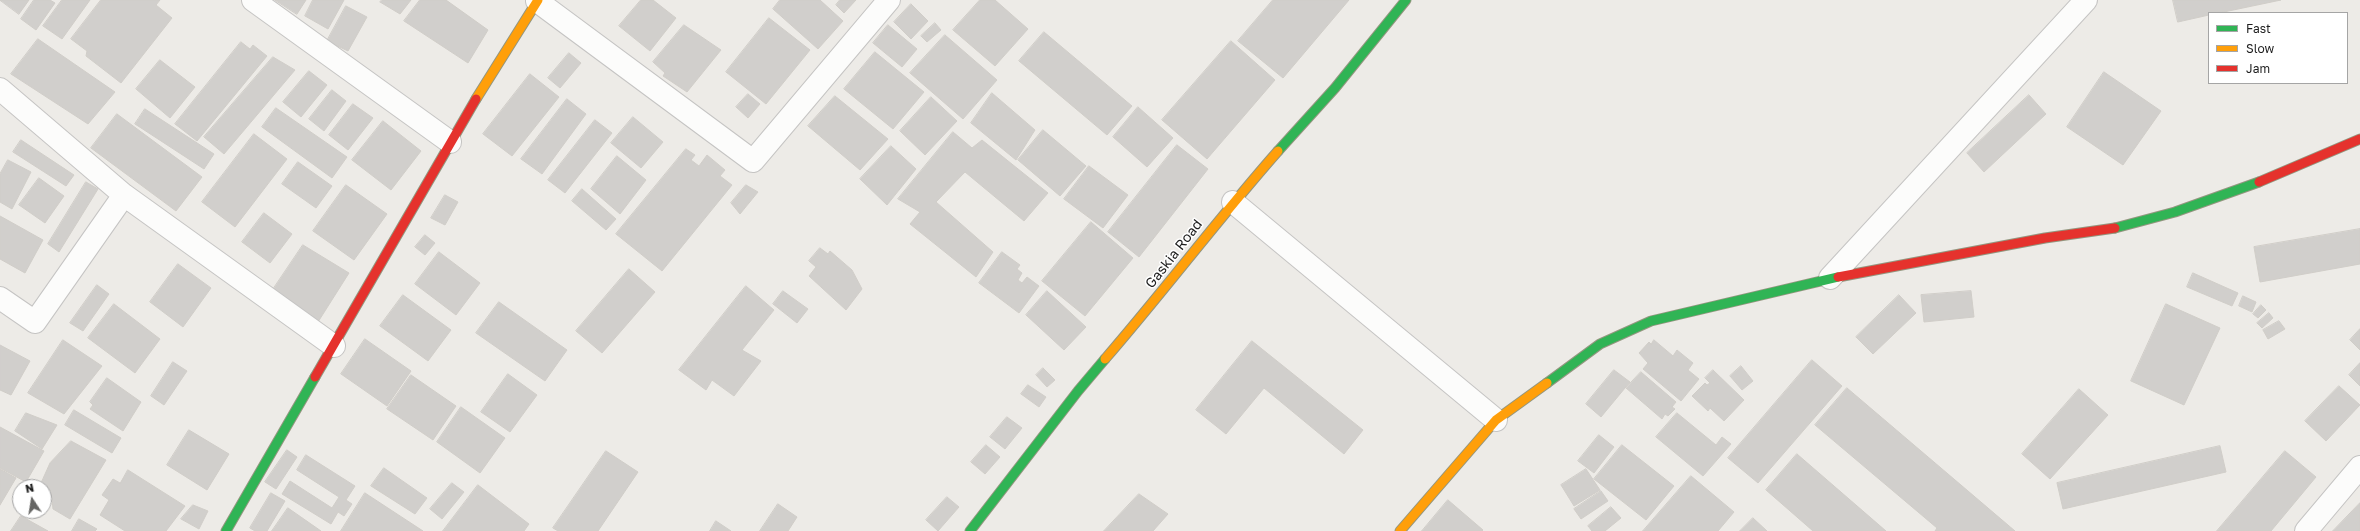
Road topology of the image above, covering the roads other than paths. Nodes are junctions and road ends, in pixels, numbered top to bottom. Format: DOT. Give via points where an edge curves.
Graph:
graph roads {
  1 [pos="253,0"];
  2 [pos="537,0"];
  3 [pos="889,0"];
  4 [pos="2086,0"];
  5 [pos="1400,2"];
  6 [pos="0,88"];
  7 [pos="2360,139"];
  8 [pos="450,142"];
  9 [pos="124,195"];
  10 [pos="1233,202"];
  11 [pos="1830,278"];
  12 [pos="0,298"];
  13 [pos="334,346"];
  14 [pos="1496,420"];
  15 [pos="2360,467"];
  16 [pos="226,531"];
  17 [pos="970,531"];
  18 [pos="1400,531"];
  19 [pos="2306,531"];
  1 -- 8 [label="street"];
  2 -- 3 [label="street" via="753,161"];
  2 -- 8 [label="street"];
  4 -- 11 [label="street"];
  5 -- 10 [label="street, Gaskia Road" via="1335,88"];
  6 -- 9 [label="street"];
  7 -- 11 [label="street" via="2236,191 2175,212 2116,228 2045,238"];
  8 -- 13 [label="street"];
  9 -- 12 [label="street" via="35,322"];
  9 -- 13 [label="street"];
  10 -- 14 [label="street"];
  10 -- 17 [label="street, Gaskia Road" via="1159,296 1078,391"];
  11 -- 14 [label="street" via="1651,321 1600,344"];
  13 -- 16 [label="street"];
  14 -- 18 [label="street"];
  15 -- 19 [label="street"];
}
